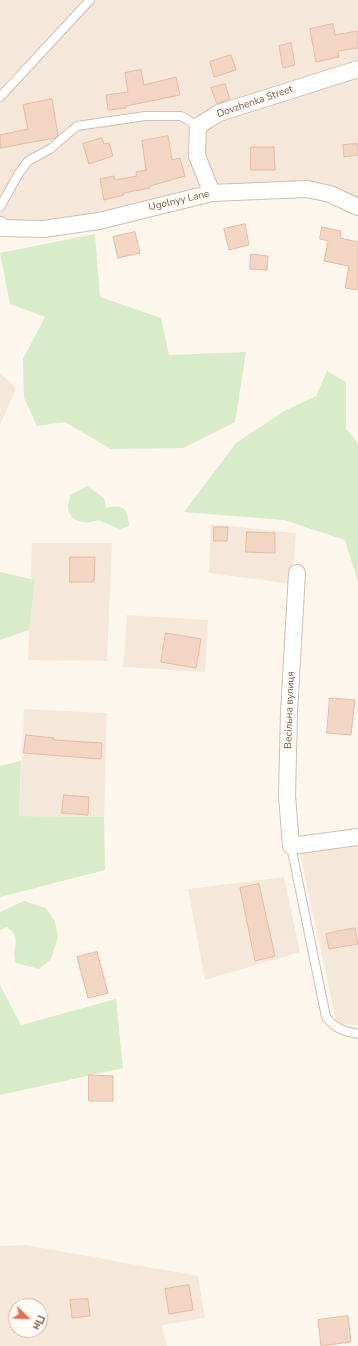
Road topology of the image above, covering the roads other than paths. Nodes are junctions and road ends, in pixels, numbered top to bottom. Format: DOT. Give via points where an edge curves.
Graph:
graph roads {
  1 [pos="90,0"];
  2 [pos="358,69"];
  3 [pos="0,97"];
  4 [pos="198,126"];
  5 [pos="212,193"];
  6 [pos="0,207"];
  7 [pos="358,207"];
  8 [pos="0,228"];
  9 [pos="297,573"];
  10 [pos="358,837"];
  11 [pos="291,846"];
  12 [pos="358,1034"];
  1 -- 3 [label="lane"];
  2 -- 4 [label="street, Dovzhenka Street" via="219,113"];
  4 -- 5 [label="street" via="197,156"];
  4 -- 6 [label="lane" via="182,116 145,116 77,126 50,149 28,161"];
  5 -- 7 [label="street, Ugolnyy Lane" via="307,189 330,194"];
  5 -- 8 [label="street, Ugolnyy Lane" via="99,220 43,229"];
  9 -- 11 [label="street, Весільна вулиця" via="286,796"];
  10 -- 11 [label="street"];
  11 -- 12 [label="lane" via="326,1017 333,1026"];
}
